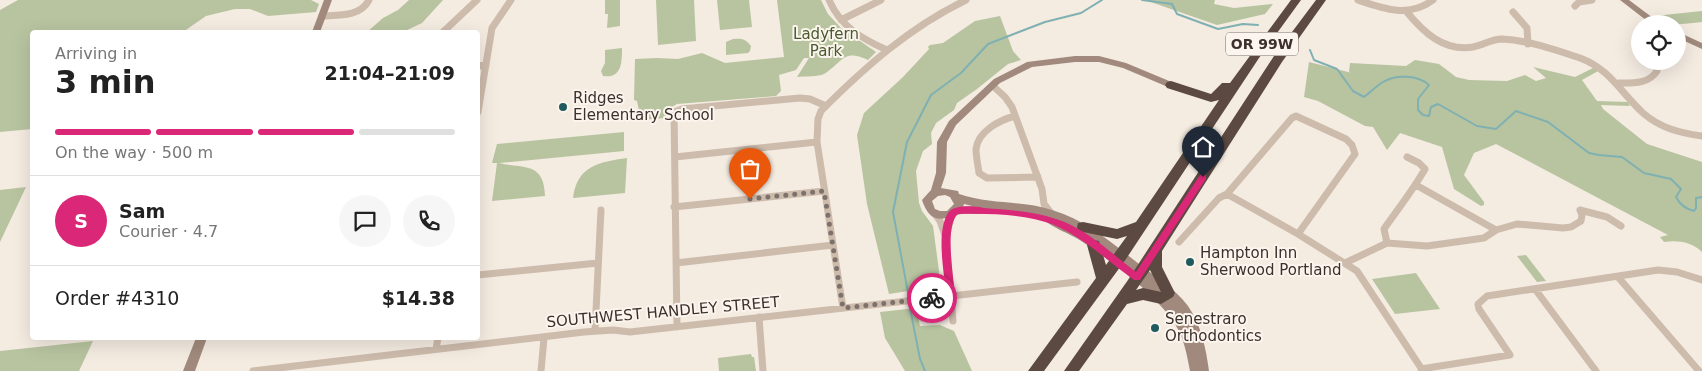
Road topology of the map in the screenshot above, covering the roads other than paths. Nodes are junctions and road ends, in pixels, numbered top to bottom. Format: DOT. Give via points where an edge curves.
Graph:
graph roads {
  1 [pos="328,0"];
  2 [pos="369,0"];
  3 [pos="477,0"];
  4 [pos="511,0"];
  5 [pos="829,0"];
  6 [pos="882,0"];
  7 [pos="966,0"];
  8 [pos="1296,0"];
  9 [pos="1320,0"];
  10 [pos="1358,0"];
  11 [pos="1433,0"];
  12 [pos="1592,0"];
  13 [pos="1624,0"];
  14 [pos="1575,6"];
  15 [pos="1406,11"];
  16 [pos="1513,12"];
  17 [pos="1644,15"];
  18 [pos="322,16"];
  19 [pos="841,20"];
  20 [pos="317,30"];
  21 [pos="445,30"];
  22 [pos="1686,39"];
  23 [pos="1528,44"];
  24 [pos="1702,46"];
  25 [pos="887,50"];
  26 [pos="486,65"];
  27 [pos="480,66"];
  28 [pos="1657,70"];
  29 [pos="1239,78"];
  30 [pos="1619,83"];
  31 [pos="1171,85"];
  32 [pos="992,86"];
  33 [pos="480,100"];
  34 [pos="826,106"];
  35 [pos="1214,115"];
  36 [pos="1015,116"];
  37 [pos="1702,136"];
  38 [pos="817,142"];
  39 [pos="674,157"];
  40 [pos="1407,157"];
  41 [pos="941,173"];
  42 [pos="1038,177"];
  43 [pos="1416,185"];
  44 [pos="824,191"];
  45 [pos="935,192"];
  46 [pos="1227,194"];
  47 [pos="953,195"];
  48 [pos="1044,204"];
  49 [pos="674,207"];
  50 [pos="601,210"];
  51 [pos="1035,210"];
  52 [pos="954,212"];
  53 [pos="934,213"];
  54 [pos="1050,213"];
  55 [pos="1140,226"];
  56 [pos="1621,226"];
  57 [pos="1082,227"];
  58 [pos="1496,230"];
  59 [pos="1298,234"];
  60 [pos="946,238"];
  61 [pos="1179,242"];
  62 [pos="1387,243"];
  63 [pos="833,245"];
  64 [pos="1094,246"];
  65 [pos="1155,251"];
  66 [pos="1118,259"];
  67 [pos="1345,262"];
  68 [pos="598,263"];
  69 [pos="676,263"];
  70 [pos="480,275"];
  71 [pos="1139,275"];
  72 [pos="1618,277"];
  73 [pos="1103,280"];
  74 [pos="1702,280"];
  75 [pos="1077,282"];
  76 [pos="1535,289"];
  77 [pos="951,296"];
  78 [pos="1165,296"];
  79 [pos="1123,299"];
  80 [pos="843,308"];
  81 [pos="760,317"];
  82 [pos="953,321"];
  83 [pos="676,327"];
  84 [pos="595,331"];
  85 [pos="544,338"];
  86 [pos="200,340"];
  87 [pos="438,340"];
  88 [pos="436,349"];
  89 [pos="1422,370"];
  90 [pos="189,371"];
  91 [pos="253,371"];
  92 [pos="541,371"];
  93 [pos="763,371"];
  94 [pos="1035,371"];
  95 [pos="1071,371"];
  96 [pos="1196,371"];
  97 [pos="1203,371"];
  98 [pos="1596,371"];
  99 [pos="1699,371"];
  1 -- 18 [label="street"];
  2 -- 18 [label="street" via="357,12"];
  3 -- 21 [label="street"];
  4 -- 26 [label="street" via="492,28"];
  5 -- 19 [label="street"];
  6 -- 19 [label="street"];
  7 -- 25 [label="street" via="943,10"];
  8 -- 29 [label="highway, OR 99W"];
  9 -- 65 [label="highway, OR 99W"];
  10 -- 15 [label="street"];
  11 -- 15 [label="street" via="1422,8"];
  12 -- 14 [label="street"];
  13 -- 17 [label="street"];
  15 -- 23 [label="street" via="1427,36 1449,46 1470,47 1502,39"];
  16 -- 23 [label="street" via="1527,28"];
  18 -- 20 [label="street"];
  19 -- 25 [label="street" via="864,38"];
  22 -- 24 [label="street"];
  23 -- 30 [label="street" via="1592,63"];
  25 -- 34 [label="street"];
  26 -- 27 [label="street"];
  26 -- 33 [label="street"];
  28 -- 30 [label="street" via="1653,78"];
  29 -- 31 [label="highway" via="1211,98"];
  29 -- 35 [label="highway, OR 99W"];
  30 -- 37 [label="street" via="1651,120 1681,134"];
  31 -- 32 [label="street" via="1122,64 1086,58 1030,64"];
  31 -- 35 [label="highway" via="1207,104"];
  32 -- 36 [label="street" via="1008,100"];
  32 -- 41 [label="street" via="952,123 942,142"];
  34 -- 38 [label="street" via="818,120"];
  34 -- 39 [label="street" via="800,98 682,108 674,114"];
  35 -- 55 [label="highway, OR 99W"];
  36 -- 42 [label="street"];
  36 -- 42 [label="street" via="1002,119 979,141 976,148 979,173 986,178"];
  38 -- 39 [label="street"];
  38 -- 44 [label="street"];
  39 -- 49 [label="street"];
  40 -- 43 [label="street" via="1425,170"];
  41 -- 45 [label="street"];
  41 -- 47 [label="street"];
  42 -- 48 [label="street"];
  43 -- 58 [label="street"];
  43 -- 62 [label="street" via="1384,228"];
  44 -- 49 [label="street"];
  44 -- 63 [label="street"];
  45 -- 47 [label="street"];
  45 -- 53 [label="street" via="928,197 927,204"];
  46 -- 59 [label="street"];
  46 -- 59 [label="street" via="1296,116 1346,139 1355,154"];
  46 -- 61 [label="street" via="1219,198"];
  47 -- 51 [label="street" via="974,204"];
  47 -- 52 [label="street" via="959,204"];
  48 -- 51 [label="street"];
  48 -- 54 [label="street"];
  49 -- 69 [label="street"];
  50 -- 68 [label="street"];
  51 -- 54 [label="street"];
  52 -- 53 [label="street"];
  52 -- 60 [label="street"];
  52 -- 64 [label="street" via="978,210 1046,219 1070,229"];
  53 -- 60 [label="street"];
  54 -- 57 [label="street"];
  55 -- 57 [label="highway" via="1117,234"];
  55 -- 66 [label="highway, OR 99W"];
  56 -- 58 [label="street" via="1607,217 1580,210 1581,221 1571,227 1517,224"];
  57 -- 66 [label="street"];
  58 -- 62 [label="street" via="1484,238 1427,246"];
  59 -- 67 [label="street"];
  60 -- 77 [label="street"];
  62 -- 67 [label="street"];
  63 -- 69 [label="street"];
  63 -- 80 [label="street"];
  64 -- 66 [label="street"];
  64 -- 73 [label="highway"];
  65 -- 71 [label="highway, OR 99W"];
  65 -- 78 [label="highway" via="1155,267"];
  66 -- 71 [label="street"];
  66 -- 73 [label="highway, OR 99W"];
  67 -- 89 [label="street" via="1361,275"];
  68 -- 70 [label="street"];
  68 -- 84 [label="street"];
  69 -- 83 [label="street"];
  71 -- 78 [label="street"];
  71 -- 79 [label="highway, OR 99W"];
  72 -- 74 [label="street" via="1668,270"];
  72 -- 76 [label="street"];
  72 -- 99 [label="street"];
  73 -- 94 [label="highway, OR 99W"];
  75 -- 77 [label="street, SOUTHWEST HANDLEY STREET"];
  76 -- 89 [label="street" via="1487,296 1478,304 1481,314 1510,355"];
  76 -- 98 [label="street"];
  77 -- 80 [label="street, SOUTHWEST HANDLEY STREET"];
  77 -- 82 [label="street"];
  78 -- 79 [label="highway" via="1143,294"];
  78 -- 96 [label="street" via="1190,341"];
  78 -- 97 [label="street" via="1184,310 1194,327"];
  79 -- 95 [label="highway, OR 99W"];
  80 -- 81 [label="street, SOUTHWEST HANDLEY STREET"];
  81 -- 83 [label="street, SOUTHWEST HANDLEY STREET"];
  81 -- 93 [label="street"];
  83 -- 84 [label="street, SOUTHWEST HANDLEY STREET" via="630,332"];
  84 -- 85 [label="street, SOUTHWEST HANDLEY STREET"];
  85 -- 88 [label="street, SOUTHWEST HANDLEY STREET"];
  85 -- 92 [label="street"];
  86 -- 90 [label="street"];
  87 -- 88 [label="street"];
  88 -- 91 [label="street, SOUTHWEST HANDLEY STREET"];
}
